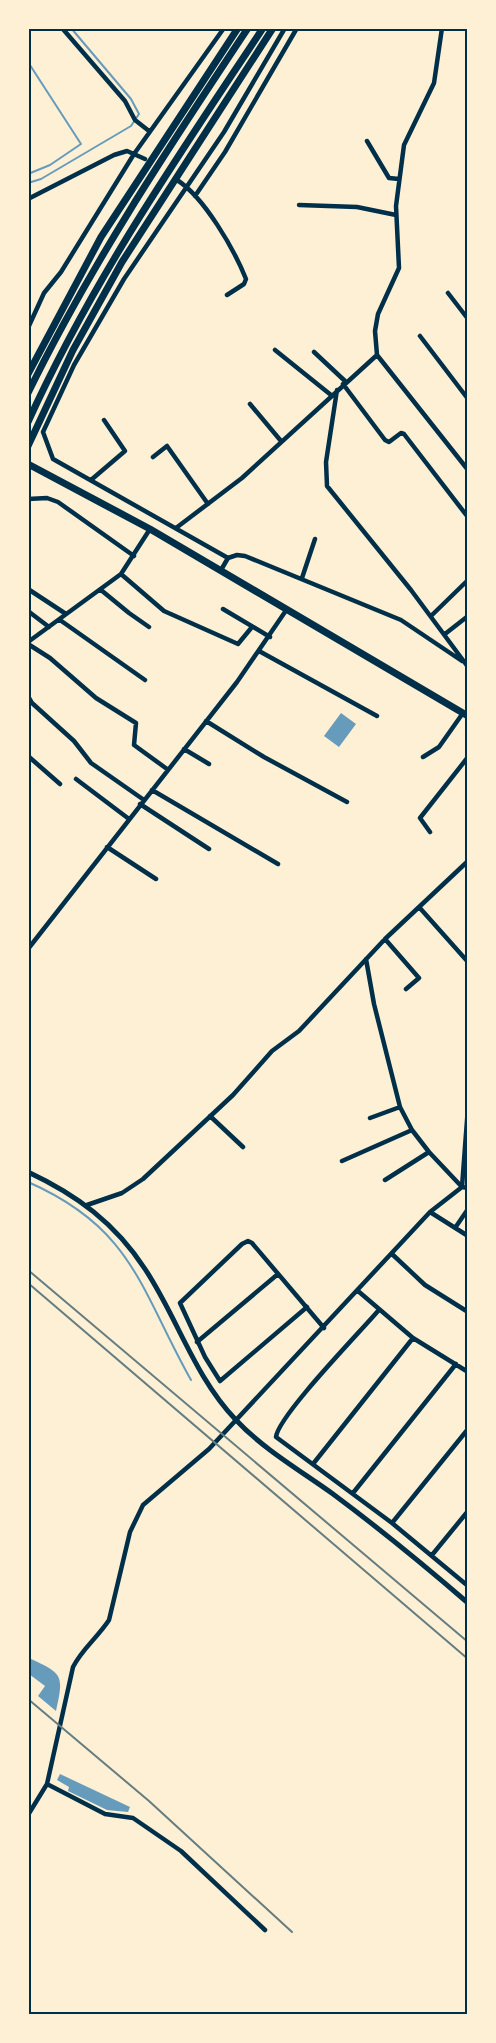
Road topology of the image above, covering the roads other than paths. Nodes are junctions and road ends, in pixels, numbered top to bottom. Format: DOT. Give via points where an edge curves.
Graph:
graph roads {
  1 [pos="62,28"];
  2 [pos="224,28"];
  3 [pos="238,28"];
  4 [pos="248,28"];
  5 [pos="263,28"];
  6 [pos="273,28"];
  7 [pos="285,28"];
  8 [pos="297,28"];
  9 [pos="442,28"];
  10 [pos="253,83"];
  11 [pos="262,89"];
  12 [pos="149,131"];
  13 [pos="367,141"];
  14 [pos="134,153"];
  15 [pos="145,159"];
  16 [pos="399,179"];
  17 [pos="177,180"];
  18 [pos="187,186"];
  19 [pos="195,196"];
  20 [pos="28,199"];
  21 [pos="299,206"];
  22 [pos="396,215"];
  23 [pos="448,293"];
  24 [pos="227,295"];
  25 [pos="468,318"];
  26 [pos="28,328"];
  27 [pos="420,336"];
  28 [pos="275,350"];
  29 [pos="314,352"];
  30 [pos="377,355"];
  31 [pos="28,374"];
  32 [pos="344,383"];
  33 [pos="337,390"];
  34 [pos="28,393"];
  35 [pos="331,395"];
  36 [pos="468,399"];
  37 [pos="250,404"];
  38 [pos="104,420"];
  39 [pos="28,422"];
  40 [pos="281,441"];
  41 [pos="28,446"];
  42 [pos="153,457"];
  43 [pos="28,464"];
  44 [pos="468,470"];
  45 [pos="91,480"];
  46 [pos="28,499"];
  47 [pos="208,504"];
  48 [pos="467,516"];
  49 [pos="176,528"];
  50 [pos="150,529"];
  51 [pos="315,539"];
  52 [pos="134,556"];
  53 [pos="228,558"];
  54 [pos="221,570"];
  55 [pos="121,574"];
  56 [pos="302,578"];
  57 [pos="468,580"];
  58 [pos="28,589"];
  59 [pos="101,590"];
  60 [pos="223,609"];
  61 [pos="287,609"];
  62 [pos="28,611"];
  63 [pos="66,614"];
  64 [pos="430,616"];
  65 [pos="468,616"];
  66 [pos="60,620"];
  67 [pos="49,627"];
  68 [pos="150,627"];
  69 [pos="252,627"];
  70 [pos="445,634"];
  71 [pos="270,637"];
  72 [pos="28,643"];
  73 [pos="259,651"];
  74 [pos="467,666"];
  75 [pos="145,680"];
  76 [pos="28,696"];
  77 [pos="465,714"];
  78 [pos="377,716"];
  79 [pos="206,721"];
  80 [pos="184,749"];
  81 [pos="28,756"];
  82 [pos="423,757"];
  83 [pos="468,758"];
  84 [pos="209,764"];
  85 [pos="167,769"];
  86 [pos="76,779"];
  87 [pos="60,784"];
  88 [pos="152,790"];
  89 [pos="142,802"];
  90 [pos="347,802"];
  91 [pos="129,819"];
  92 [pos="430,832"];
  93 [pos="107,847"];
  94 [pos="209,849"];
  95 [pos="468,861"];
  96 [pos="278,864"];
  97 [pos="156,879"];
  98 [pos="419,907"];
  99 [pos="385,939"];
  100 [pos="28,948"];
  101 [pos="366,959"];
  102 [pos="468,962"];
  103 [pos="406,989"];
  104 [pos="400,1107"];
  105 [pos="468,1107"];
  106 [pos="210,1116"];
  107 [pos="370,1119"];
  108 [pos="412,1130"];
  109 [pos="243,1147"];
  110 [pos="429,1152"];
  111 [pos="342,1161"];
  112 [pos="28,1172"];
  113 [pos="385,1180"];
  114 [pos="465,1188"];
  115 [pos="87,1205"];
  116 [pos="468,1209"];
  117 [pos="430,1212"];
  118 [pos="455,1228"];
  119 [pos="468,1236"];
  120 [pos="392,1254"];
  121 [pos="278,1274"];
  122 [pos="358,1291"];
  123 [pos="307,1307"];
  124 [pos="378,1311"];
  125 [pos="468,1312"];
  126 [pos="324,1328"];
  127 [pos="413,1338"];
  128 [pos="197,1342"];
  129 [pos="456,1364"];
  130 [pos="468,1372"];
  131 [pos="236,1420"];
  132 [pos="468,1429"];
  133 [pos="313,1464"];
  134 [pos="353,1492"];
  135 [pos="468,1511"];
  136 [pos="392,1523"];
  137 [pos="432,1555"];
  138 [pos="468,1586"];
  139 [pos="468,1603"];
  140 [pos="47,1784"];
  141 [pos="28,1815"];
  142 [pos="265,1930"];
  1 -- 12 [label="street" via="125,101 135,120"];
  2 -- 12 [label="street"];
  3 -- 31 [label="main road" via="101,237"];
  4 -- 34 [label="main road" via="121,221"];
  5 -- 39 [label="main road" via="127,234 54,365"];
  6 -- 41 [label="main road" via="122,262 73,350"];
  7 -- 10 [label="street"];
  8 -- 11 [label="street"];
  9 -- 16 [label="street" via="434,83 404,145"];
  10 -- 11 [label="street"];
  10 -- 18 [label="street"];
  11 -- 19 [label="street"];
  12 -- 14 [label="street"];
  13 -- 16 [label="street" via="389,178"];
  14 -- 15 [label="street"];
  14 -- 20 [label="street" via="127,150 114,155"];
  14 -- 26 [label="street" via="44,293"];
  16 -- 22 [label="street"];
  17 -- 18 [label="street"];
  18 -- 19 [label="street"];
  18 -- 45 [label="street" via="124,279 74,365 43,432 53,459"];
  19 -- 24 [label="street" via="238,259 246,279"];
  21 -- 22 [label="street" via="357,207"];
  22 -- 30 [label="street" via="399,268 378,314"];
  23 -- 25 [label="street"];
  27 -- 36 [label="street"];
  28 -- 35 [label="street"];
  29 -- 32 [label="street"];
  30 -- 32 [label="street"];
  30 -- 44 [label="street"];
  32 -- 33 [label="street"];
  32 -- 48 [label="street" via="385,440 389,442 404,434"];
  33 -- 35 [label="street"];
  33 -- 64 [label="street" via="326,462 327,486"];
  35 -- 40 [label="street"];
  37 -- 40 [label="street"];
  38 -- 45 [label="street" via="125,451"];
  40 -- 47 [label="street"];
  42 -- 47 [label="street" via="167,446"];
  43 -- 50 [label="main road"];
  45 -- 49 [label="street"];
  46 -- 52 [label="street" via="58,502"];
  47 -- 49 [label="street"];
  49 -- 53 [label="street"];
  50 -- 52 [label="street"];
  50 -- 54 [label="main road"];
  51 -- 56 [label="street"];
  52 -- 55 [label="street"];
  53 -- 54 [label="street"];
  53 -- 56 [label="street" via="245,556"];
  54 -- 61 [label="main road"];
  55 -- 59 [label="street"];
  55 -- 69 [label="street" via="164,611 230,642 238,644"];
  56 -- 74 [label="street" via="401,620"];
  57 -- 64 [label="street"];
  58 -- 63 [label="street"];
  59 -- 63 [label="street"];
  59 -- 68 [label="street"];
  60 -- 69 [label="street"];
  61 -- 71 [label="street"];
  61 -- 77 [label="main road"];
  62 -- 67 [label="street"];
  63 -- 66 [label="street"];
  64 -- 70 [label="street"];
  65 -- 70 [label="street"];
  66 -- 67 [label="street"];
  66 -- 75 [label="street"];
  67 -- 72 [label="street"];
  69 -- 71 [label="street"];
  70 -- 74 [label="street"];
  71 -- 73 [label="street"];
  72 -- 85 [label="street" via="96,698 132,721 136,728 134,745"];
  73 -- 78 [label="street"];
  73 -- 79 [label="street"];
  76 -- 89 [label="street" via="91,763"];
  77 -- 82 [label="street" via="439,747"];
  79 -- 80 [label="street"];
  79 -- 90 [label="street"];
  80 -- 84 [label="street"];
  80 -- 85 [label="street"];
  81 -- 87 [label="street"];
  83 -- 92 [label="street" via="420,818"];
  85 -- 88 [label="street"];
  86 -- 91 [label="street"];
  88 -- 89 [label="street"];
  88 -- 96 [label="street"];
  89 -- 91 [label="street"];
  89 -- 94 [label="street"];
  91 -- 93 [label="street"];
  93 -- 97 [label="street"];
  93 -- 100 [label="street"];
  95 -- 98 [label="street"];
  98 -- 99 [label="street"];
  98 -- 102 [label="street"];
  99 -- 101 [label="street"];
  99 -- 103 [label="street" via="419,978"];
  101 -- 104 [label="street"];
  101 -- 106 [label="street"];
  104 -- 107 [label="street"];
  104 -- 108 [label="street"];
  105 -- 114 [label="street"];
  106 -- 109 [label="street"];
  106 -- 115 [label="street" via="136,1184"];
  108 -- 110 [label="street"];
  108 -- 111 [label="street"];
  110 -- 113 [label="street"];
  110 -- 114 [label="street"];
  112 -- 115 [label="street"];
  114 -- 117 [label="street"];
  115 -- 131 [label="street" via="130,1248 146,1271 201,1375"];
  116 -- 118 [label="street"];
  117 -- 118 [label="street"];
  117 -- 120 [label="street"];
  118 -- 119 [label="street"];
  120 -- 122 [label="street"];
  120 -- 125 [label="street" via="425,1285"];
  121 -- 123 [label="street"];
  121 -- 128 [label="street"];
  121 -- 128 [label="street" via="252,1243 242,1244 180,1304"];
  122 -- 124 [label="street"];
  122 -- 126 [label="street"];
  123 -- 126 [label="street"];
  123 -- 128 [label="street" via="220,1381"];
  124 -- 127 [label="street"];
  124 -- 133 [label="street" via="277,1431 276,1437"];
  126 -- 131 [label="street"];
  127 -- 129 [label="street"];
  127 -- 133 [label="street"];
  129 -- 130 [label="street"];
  129 -- 134 [label="street"];
  131 -- 139 [label="street" via="376,1526"];
  131 -- 140 [label="street" via="193,1465 143,1505 135,1518 109,1620 73,1667"];
  132 -- 136 [label="street"];
  133 -- 134 [label="street"];
  134 -- 136 [label="street"];
  135 -- 137 [label="street"];
  136 -- 137 [label="street"];
  137 -- 138 [label="street"];
  140 -- 141 [label="street"];
  140 -- 142 [label="street" via="105,1814 133,1818 181,1851"];
}
